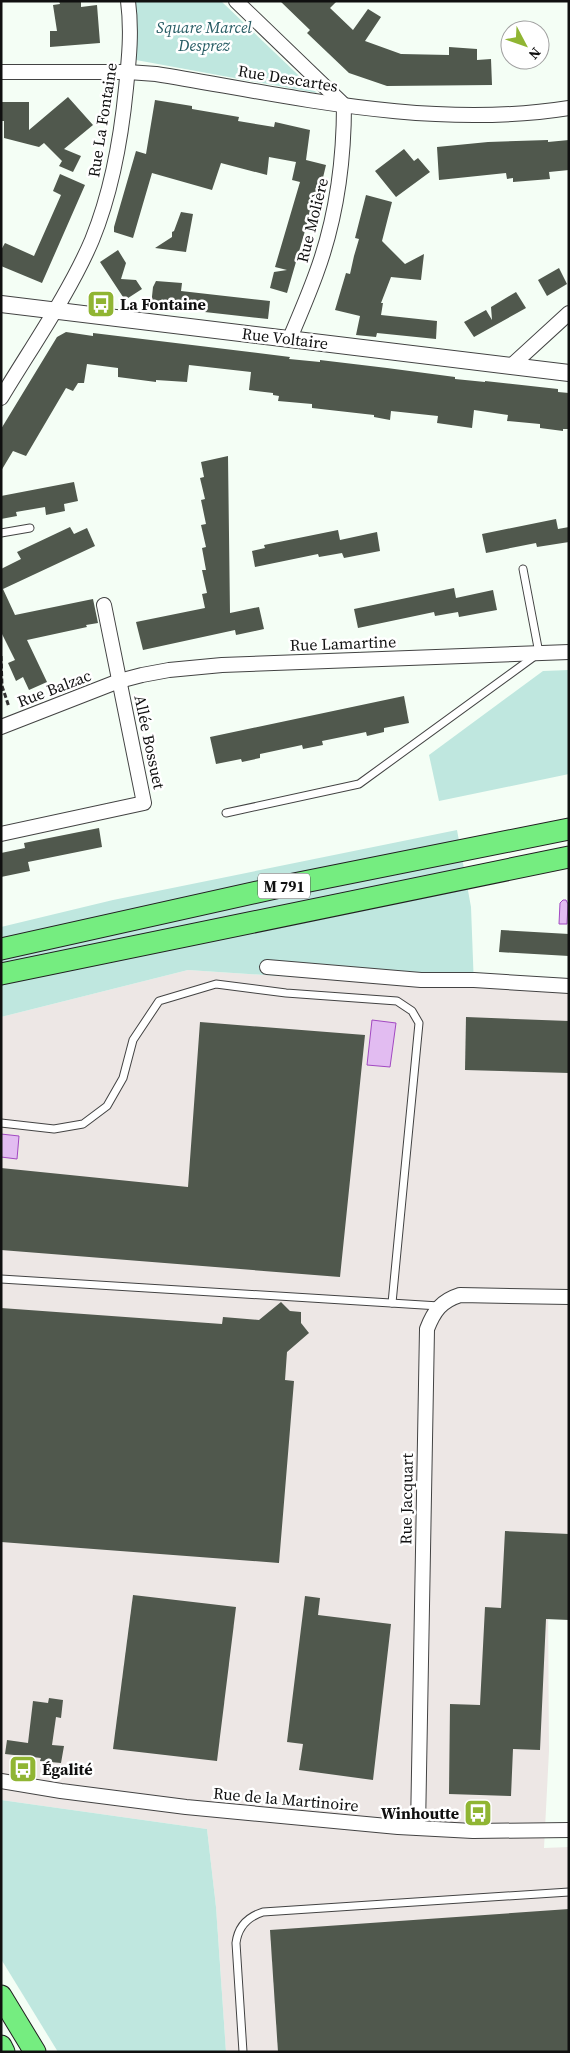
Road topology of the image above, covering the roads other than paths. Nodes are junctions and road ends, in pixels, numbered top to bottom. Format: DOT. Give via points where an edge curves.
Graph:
graph roads {
  1 [pos="128,1"];
  2 [pos="236,1"];
  3 [pos="1,72"];
  4 [pos="128,72"];
  5 [pos="344,105"];
  6 [pos="569,108"];
  7 [pos="1,304"];
  8 [pos="54,310"];
  9 [pos="569,313"];
  10 [pos="290,338"];
  11 [pos="511,366"];
  12 [pos="569,373"];
  13 [pos="1,398"];
  14 [pos="30,528"];
  15 [pos="1,533"];
  16 [pos="523,570"];
  17 [pos="104,605"];
  18 [pos="569,652"];
  19 [pos="539,653"];
  20 [pos="120,681"];
  21 [pos="1,727"];
  22 [pos="226,813"];
  23 [pos="569,829"];
  24 [pos="2,832"];
  25 [pos="569,857"];
  26 [pos="1,949"];
  27 [pos="267,967"];
  28 [pos="1,974"];
  29 [pos="569,986"];
  30 [pos="1,1123"];
  31 [pos="1,1279"];
  32 [pos="569,1297"];
  33 [pos="392,1303"];
  34 [pos="439,1306"];
  35 [pos="1,1781"];
  36 [pos="418,1828"];
  37 [pos="569,1830"];
  38 [pos="569,1892"];
  39 [pos="1,1996"];
  40 [pos="1,2046"];
  41 [pos="4,2052"];
  42 [pos="35,2052"];
  43 [pos="243,2052"];
  1 -- 4 [label="street, Rue La Fontaine"];
  2 -- 5 [label="street"];
  3 -- 4 [label="street, Rue Descartes"];
  4 -- 5 [label="street, Rue Descartes"];
  4 -- 8 [label="street, Rue La Fontaine" via="119,146 106,201 86,252"];
  5 -- 6 [label="street, Rue Descartes" via="392,111 493,115"];
  5 -- 10 [label="street, Rue Molière" via="341,174 334,208 317,273"];
  7 -- 8 [label="street, Rue Voltaire"];
  8 -- 10 [label="street, Rue Voltaire"];
  8 -- 13 [label="street, Rue La Fontaine"];
  9 -- 11 [label="street"];
  10 -- 11 [label="street, Rue Voltaire"];
  11 -- 12 [label="street, Rue Voltaire"];
  14 -- 15 [label="lane"];
  16 -- 19 [label="lane"];
  17 -- 20 [label="street, Allée Bossuet"];
  18 -- 19 [label="street, Rue Lamartine"];
  19 -- 20 [label="street, Rue Lamartine" via="190,667"];
  19 -- 22 [label="lane" via="359,784"];
  20 -- 21 [label="street, Rue Balzac"];
  20 -- 24 [label="street, Allée Bossuet" via="144,802"];
  23 -- 26 [label="main road, M 791" via="289,885"];
  25 -- 28 [label="main road, M 791"];
  27 -- 29 [label="street" via="421,980"];
  30 -- 33 [label="lane" via="54,1129 83,1124 107,1106 123,1078 133,1040 159,1001 178,995 216,984 397,1001 412,1011 419,1023"];
  31 -- 33 [label="lane"];
  32 -- 34 [label="street" via="460,1295"];
  33 -- 34 [label="lane"];
  34 -- 36 [label="street, Rue Jacquart" via="427,1329"];
  35 -- 36 [label="street, Rue de la Martinoire" via="178,1806"];
  36 -- 37 [label="street, Rue de la Martinoire"];
  38 -- 43 [label="lane" via="256,1914 240,1929 236,1943"];
  39 -- 42 [label="main road"];
  40 -- 41 [label="main road"];
}
